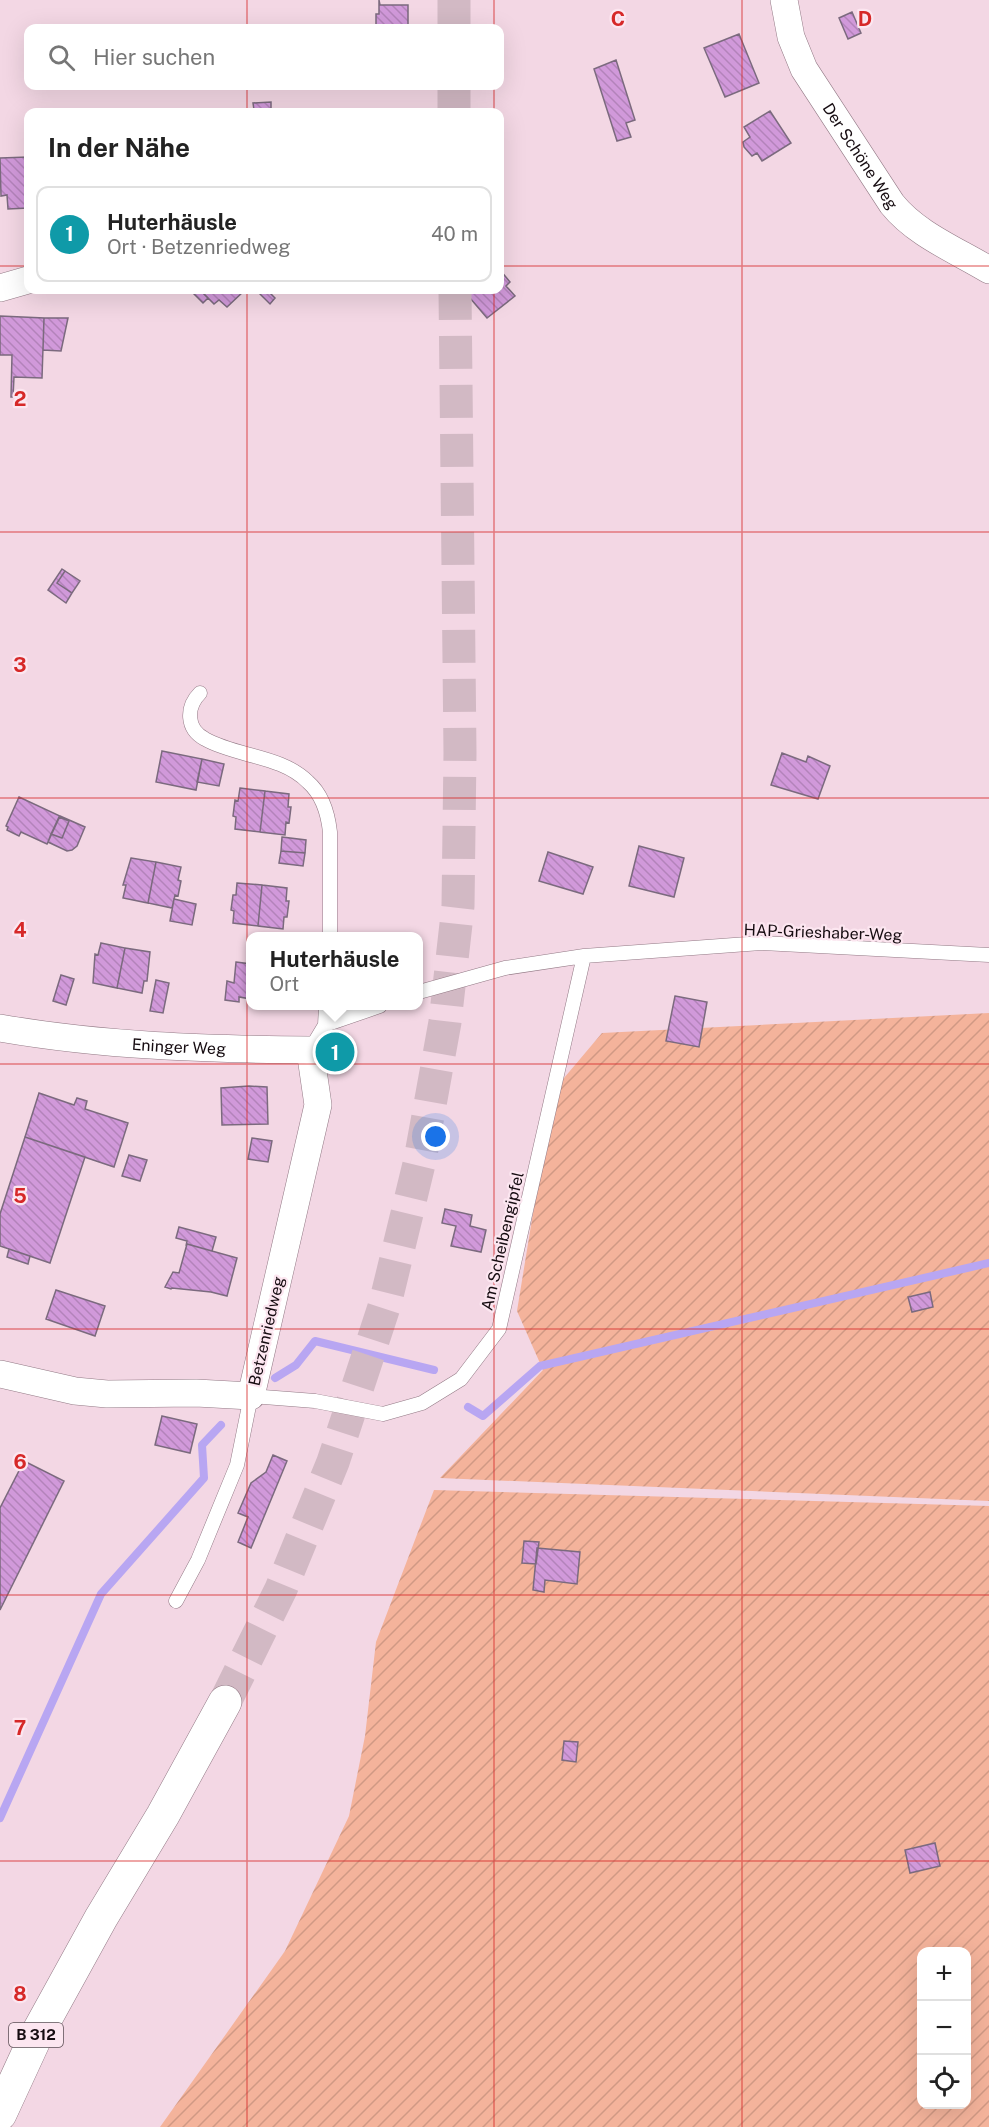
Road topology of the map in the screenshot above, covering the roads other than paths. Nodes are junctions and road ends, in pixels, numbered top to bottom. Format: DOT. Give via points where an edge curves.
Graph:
graph roads {
  1 [pos="784,0"];
  2 [pos="989,270"];
  3 [pos="24,281"];
  4 [pos="0,288"];
  5 [pos="200,693"];
  6 [pos="330,932"];
  7 [pos="989,955"];
  8 [pos="584,956"];
  9 [pos="423,991"];
  10 [pos="326,1010"];
  11 [pos="366,1010"];
  12 [pos="325,1024"];
  13 [pos="0,1028"];
  14 [pos="310,1050"];
  15 [pos="0,1374"];
  16 [pos="251,1396"];
  17 [pos="176,1601"];
  18 [pos="225,1702"];
  19 [pos="0,2114"];
  1 -- 2 [label="street, Der Schöne Weg" via="791,37 804,69 892,204 914,226"];
  3 -- 4 [label="street"];
  5 -- 6 [label="lane" via="193,699 189,717 203,739 295,771 308,781 322,802 330,832"];
  7 -- 8 [label="lane, HAP-Grieshaber-Weg" via="761,943"];
  8 -- 9 [label="lane, HAP-Grieshaber-Weg" via="506,968"];
  8 -- 16 [label="lane, Am Scheibengipfel" via="499,1329 483,1352 461,1379 422,1403 383,1414 315,1401"];
  10 -- 12 [label="lane"];
  11 -- 12 [label="lane"];
  12 -- 14 [label="lane"];
  13 -- 14 [label="street, Eninger Weg" via="140,1046"];
  14 -- 16 [label="street, Betzenriedweg" via="318,1105"];
  15 -- 16 [label="street" via="53,1387 107,1394"];
  16 -- 17 [label="lane, Betzenriedweg" via="237,1465 198,1560"];
  18 -- 19 [label="main road, B 312" via="36,2036"];
}
